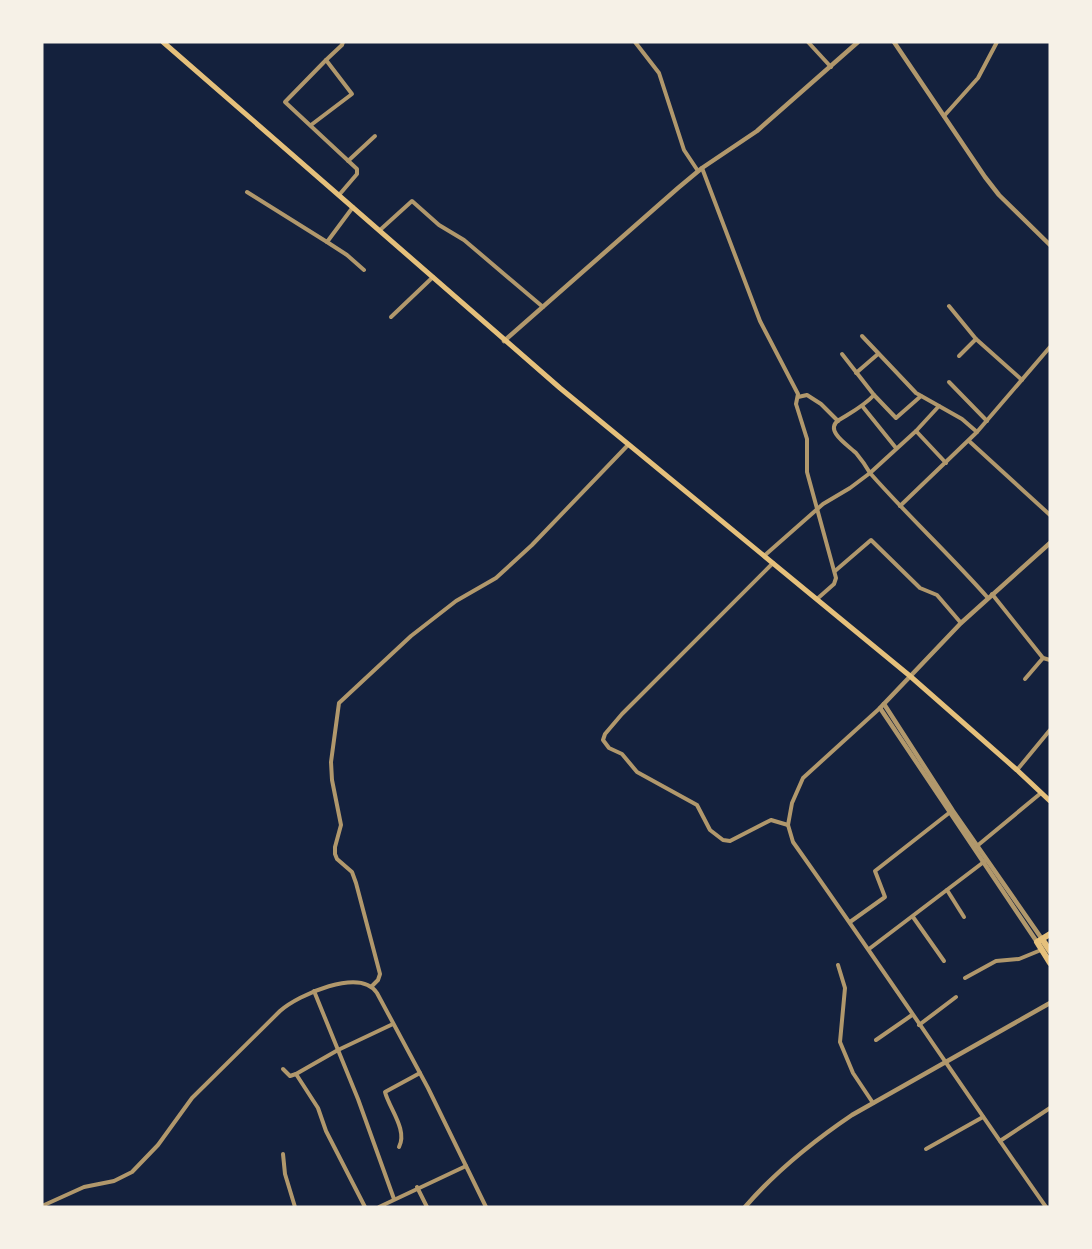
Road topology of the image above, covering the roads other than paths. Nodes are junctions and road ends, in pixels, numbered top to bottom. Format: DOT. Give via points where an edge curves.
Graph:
graph roads {
  1 [pos="163,42"];
  2 [pos="343,42"];
  3 [pos="635,42"];
  4 [pos="808,42"];
  5 [pos="858,42"];
  6 [pos="894,42"];
  7 [pos="998,42"];
  8 [pos="326,60"];
  9 [pos="831,67"];
  10 [pos="944,117"];
  11 [pos="311,125"];
  12 [pos="375,136"];
  13 [pos="348,161"];
  14 [pos="700,169"];
  15 [pos="247,192"];
  16 [pos="339,195"];
  17 [pos="353,207"];
  18 [pos="380,230"];
  19 [pos="327,242"];
  20 [pos="1050,245"];
  21 [pos="364,270"];
  22 [pos="433,277"];
  23 [pos="949,306"];
  24 [pos="543,307"];
  25 [pos="391,317"];
  26 [pos="862,336"];
  27 [pos="976,339"];
  28 [pos="504,341"];
  29 [pos="1050,346"];
  30 [pos="842,354"];
  31 [pos="878,354"];
  32 [pos="958,356"];
  33 [pos="856,373"];
  34 [pos="1022,380"];
  35 [pos="949,382"];
  36 [pos="874,394"];
  37 [pos="921,396"];
  38 [pos="798,397"];
  39 [pos="939,406"];
  40 [pos="863,407"];
  41 [pos="837,421"];
  42 [pos="987,421"];
  43 [pos="916,431"];
  44 [pos="977,432"];
  45 [pos="969,441"];
  46 [pos="628,445"];
  47 [pos="896,448"];
  48 [pos="946,463"];
  49 [pos="870,473"];
  50 [pos="900,507"];
  51 [pos="817,509"];
  52 [pos="1050,515"];
  53 [pos="1050,543"];
  54 [pos="764,555"];
  55 [pos="773,563"];
  56 [pos="835,571"];
  57 [pos="990,596"];
  58 [pos="817,599"];
  59 [pos="961,622"];
  60 [pos="1043,658"];
  61 [pos="1050,660"];
  62 [pos="909,676"];
  63 [pos="1025,679"];
  64 [pos="882,706"];
  65 [pos="1050,730"];
  66 [pos="1017,770"];
  67 [pos="1041,792"];
  68 [pos="1050,801"];
  69 [pos="949,813"];
  70 [pos="788,825"];
  71 [pos="977,846"];
  72 [pos="985,861"];
  73 [pos="948,890"];
  74 [pos="964,916"];
  75 [pos="914,917"];
  76 [pos="850,922"];
  77 [pos="1050,934"];
  78 [pos="1040,941"];
  79 [pos="1047,948"];
  80 [pos="869,949"];
  81 [pos="944,961"];
  82 [pos="1050,963"];
  83 [pos="838,965"];
  84 [pos="965,978"];
  85 [pos="372,986"];
  86 [pos="314,991"];
  87 [pos="956,997"];
  88 [pos="1050,1003"];
  89 [pos="912,1015"];
  90 [pos="393,1024"];
  91 [pos="919,1025"];
  92 [pos="876,1040"];
  93 [pos="338,1050"];
  94 [pos="944,1062"];
  95 [pos="283,1069"];
  96 [pos="420,1073"];
  97 [pos="296,1074"];
  98 [pos="873,1103"];
  99 [pos="1048,1109"];
  100 [pos="1050,1115"];
  101 [pos="983,1117"];
  102 [pos="1000,1141"];
  103 [pos="399,1147"];
  104 [pos="926,1149"];
  105 [pos="283,1154"];
  106 [pos="466,1166"];
  107 [pos="417,1187"];
  108 [pos="394,1199"];
  109 [pos="42,1206"];
  110 [pos="485,1206"];
  111 [pos="295,1207"];
  112 [pos="365,1207"];
  113 [pos="379,1207"];
  114 [pos="427,1207"];
  115 [pos="746,1207"];
  116 [pos="1046,1207"];
  1 -- 16 [label="main road"];
  2 -- 8 [label="street"];
  3 -- 14 [label="street" via="659,73 684,150"];
  4 -- 9 [label="street"];
  5 -- 9 [label="street"];
  6 -- 10 [label="street"];
  7 -- 10 [label="street" via="978,78"];
  8 -- 11 [label="street" via="285,102"];
  8 -- 11 [label="street" via="352,94"];
  9 -- 14 [label="street" via="757,132"];
  10 -- 20 [label="street" via="999,195"];
  11 -- 13 [label="street"];
  12 -- 13 [label="street"];
  13 -- 16 [label="street" via="357,174"];
  14 -- 24 [label="street"];
  14 -- 38 [label="street" via="760,321"];
  15 -- 19 [label="street"];
  16 -- 17 [label="main road"];
  17 -- 18 [label="main road"];
  17 -- 19 [label="street"];
  18 -- 22 [label="main road"];
  18 -- 24 [label="street" via="412,201"];
  19 -- 21 [label="street"];
  22 -- 25 [label="street"];
  22 -- 28 [label="main road"];
  23 -- 27 [label="street"];
  24 -- 28 [label="street"];
  26 -- 31 [label="street"];
  27 -- 32 [label="street"];
  27 -- 34 [label="street"];
  28 -- 46 [label="main road"];
  29 -- 34 [label="street"];
  30 -- 33 [label="street"];
  31 -- 33 [label="street"];
  31 -- 37 [label="street"];
  33 -- 36 [label="street"];
  34 -- 42 [label="street"];
  35 -- 42 [label="street"];
  36 -- 37 [label="street" via="896,418"];
  36 -- 40 [label="street"];
  37 -- 39 [label="street"];
  38 -- 41 [label="street" via="807,395"];
  38 -- 51 [label="street" via="796,404 807,439 807,472"];
  39 -- 43 [label="street"];
  39 -- 44 [label="street"];
  40 -- 41 [label="street"];
  40 -- 47 [label="street"];
  41 -- 49 [label="street" via="835,430 840,440 855,452"];
  42 -- 44 [label="street"];
  43 -- 47 [label="street"];
  43 -- 48 [label="street"];
  44 -- 45 [label="street"];
  45 -- 48 [label="street"];
  45 -- 52 [label="street"];
  46 -- 54 [label="main road"];
  46 -- 85 [label="street" via="501,574 456,601 411,636 339,703 331,762 341,825 334,854 352,872 356,883 380,974"];
  47 -- 49 [label="street"];
  48 -- 50 [label="street"];
  49 -- 50 [label="street"];
  49 -- 51 [label="street"];
  50 -- 57 [label="street"];
  51 -- 54 [label="street"];
  51 -- 56 [label="street"];
  53 -- 57 [label="street"];
  54 -- 55 [label="main road"];
  55 -- 58 [label="main road"];
  55 -- 70 [label="street" via="622,714 603,740 637,772 697,805 710,830 723,840 771,820"];
  56 -- 58 [label="street" via="836,581"];
  56 -- 59 [label="street" via="871,540 920,588 937,595"];
  57 -- 59 [label="street"];
  57 -- 60 [label="street"];
  58 -- 62 [label="main road"];
  59 -- 62 [label="street"];
  60 -- 61 [label="street"];
  60 -- 63 [label="street"];
  62 -- 64 [label="street"];
  62 -- 66 [label="main road"];
  64 -- 69 [label="street"];
  64 -- 70 [label="street" via="803,778"];
  64 -- 71 [label="street"];
  65 -- 66 [label="street"];
  66 -- 67 [label="main road"];
  67 -- 68 [label="main road"];
  67 -- 71 [label="street"];
  69 -- 72 [label="street"];
  69 -- 76 [label="street" via="875,871 885,897"];
  70 -- 76 [label="street" via="793,842"];
  71 -- 72 [label="street"];
  72 -- 73 [label="street"];
  72 -- 78 [label="street"];
  73 -- 74 [label="street"];
  73 -- 75 [label="street"];
  75 -- 80 [label="street"];
  75 -- 81 [label="street"];
  76 -- 80 [label="street"];
  77 -- 78 [label="main road"];
  78 -- 79 [label="main road"];
  79 -- 82 [label="main road"];
  79 -- 84 [label="street" via="1019,959 996,961"];
  80 -- 89 [label="street"];
  83 -- 98 [label="street" via="845,995 840,1042 853,1073"];
  85 -- 86 [label="street" via="339,984"];
  85 -- 90 [label="street"];
  86 -- 93 [label="street"];
  86 -- 109 [label="street" via="292,1001 256,1033 192,1098 158,1145 132,1172"];
  87 -- 91 [label="street"];
  88 -- 94 [label="street"];
  89 -- 91 [label="street"];
  89 -- 92 [label="street"];
  90 -- 93 [label="street"];
  90 -- 96 [label="street"];
  91 -- 94 [label="street"];
  93 -- 97 [label="street"];
  93 -- 108 [label="street"];
  94 -- 98 [label="street"];
  94 -- 101 [label="street"];
  95 -- 97 [label="street" via="290,1076"];
  96 -- 103 [label="street" via="385,1092 401,1132"];
  96 -- 106 [label="street"];
  97 -- 112 [label="street" via="318,1108"];
  98 -- 115 [label="street" via="796,1155"];
  99 -- 100 [label="street"];
  99 -- 102 [label="street"];
  101 -- 102 [label="street"];
  101 -- 104 [label="street"];
  102 -- 116 [label="street"];
  105 -- 111 [label="street"];
  106 -- 107 [label="street"];
  106 -- 110 [label="street"];
  107 -- 108 [label="street"];
  107 -- 114 [label="street"];
  108 -- 113 [label="street"];
}
